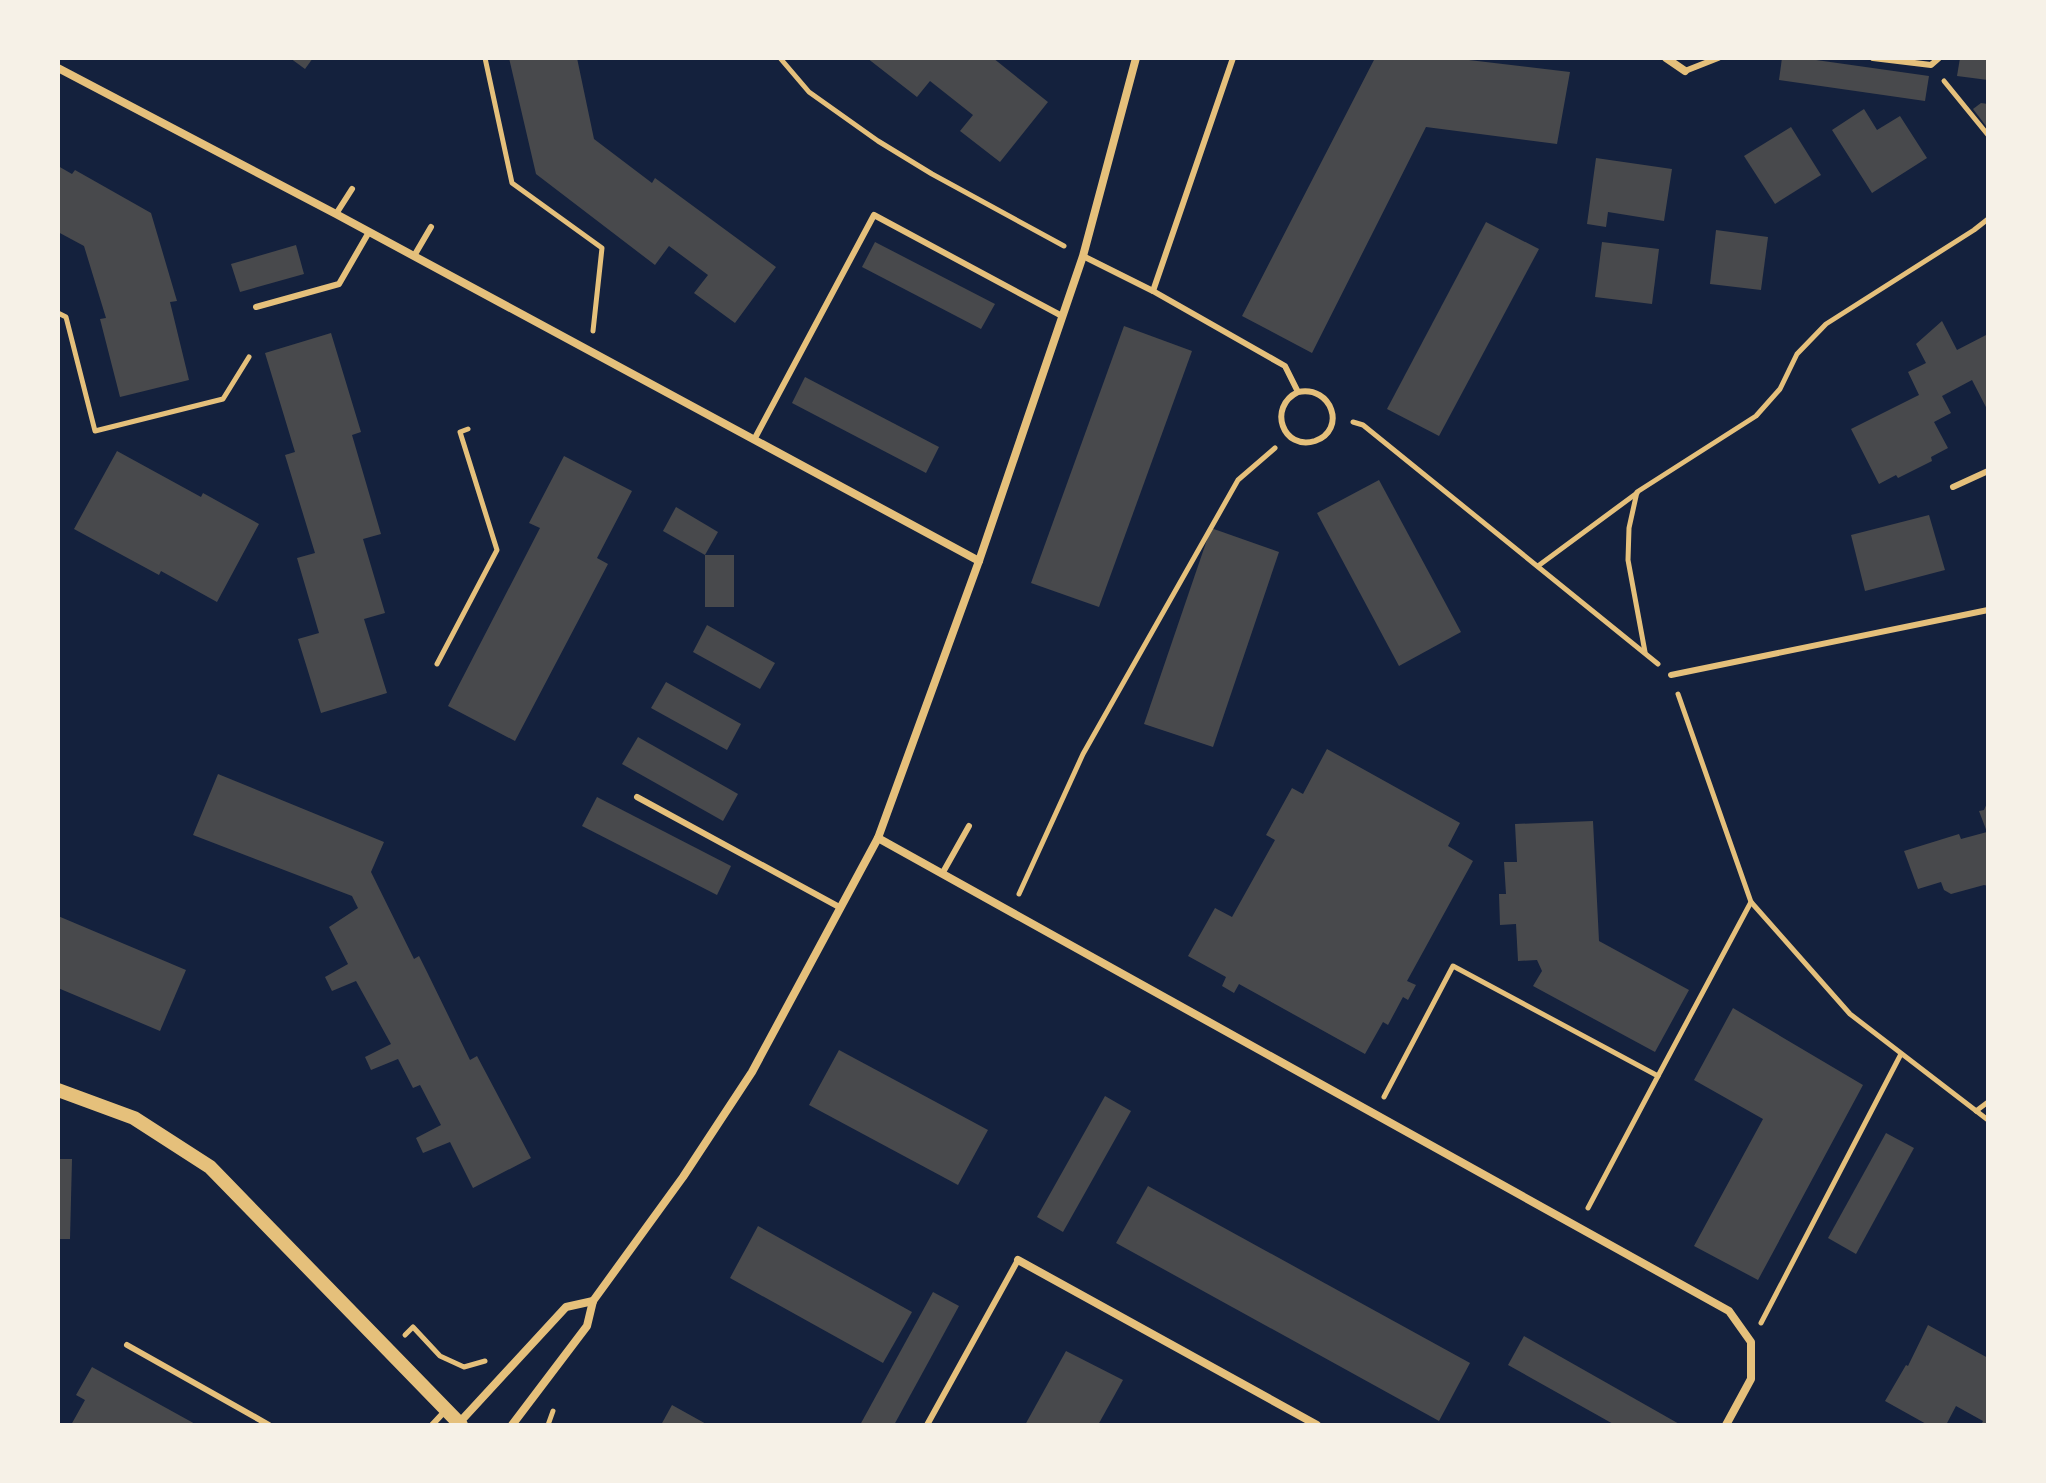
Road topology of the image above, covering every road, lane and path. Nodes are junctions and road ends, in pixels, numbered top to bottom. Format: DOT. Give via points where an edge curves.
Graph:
graph roads {
  1 [pos="485,58"];
  2 [pos="780,58"];
  3 [pos="1136,58"];
  4 [pos="1233,58"];
  5 [pos="1666,58"];
  6 [pos="1718,58"];
  7 [pos="1873,58"];
  8 [pos="1939,58"];
  9 [pos="1931,65"];
  10 [pos="58,68"];
  11 [pos="1685,71"];
  12 [pos="1988,135"];
  13 [pos="352,189"];
  14 [pos="336,214"];
  15 [pos="1988,219"];
  16 [pos="431,227"];
  17 [pos="369,232"];
  18 [pos="414,256"];
  19 [pos="1083,256"];
  20 [pos="1153,291"];
  21 [pos="256,307"];
  22 [pos="58,313"];
  23 [pos="1062,316"];
  24 [pos="591,351"];
  25 [pos="249,357"];
  26 [pos="1298,392"];
  27 [pos="1332,417"];
  28 [pos="468,429"];
  29 [pos="1289,435"];
  30 [pos="755,438"];
  31 [pos="1988,471"];
  32 [pos="1953,487"];
  33 [pos="1637,492"];
  34 [pos="979,561"];
  35 [pos="1538,566"];
  36 [pos="1988,610"];
  37 [pos="1645,652"];
  38 [pos="437,664"];
  39 [pos="1671,675"];
  40 [pos="637,797"];
  41 [pos="969,826"];
  42 [pos="878,838"];
  43 [pos="942,874"];
  44 [pos="1751,902"];
  45 [pos="841,908"];
  46 [pos="1010,913"];
  47 [pos="1901,1054"];
  48 [pos="1658,1076"];
  49 [pos="58,1090"];
  50 [pos="1988,1102"];
  51 [pos="1976,1111"];
  52 [pos="1374,1115"];
  53 [pos="1988,1120"];
  54 [pos="1578,1227"];
  55 [pos="1018,1260"];
  56 [pos="593,1301"];
  57 [pos="1751,1342"];
  58 [pos="127,1345"];
  59 [pos="446,1410"];
  60 [pos="460,1424"];
  61 [pos="269,1425"];
  62 [pos="432,1425"];
  63 [pos="512,1425"];
  64 [pos="927,1425"];
  65 [pos="1317,1425"];
  66 [pos="1726,1425"];
  1 -- 24 [label="path" via="512,183 602,248"];
  2 -- 19 [label="path" via="809,92 878,141"];
  3 -- 19 [label="street"];
  4 -- 20 [label="lane"];
  5 -- 11 [label="street"];
  6 -- 11 [label="lane"];
  7 -- 9 [label="lane"];
  8 -- 9 [label="lane"];
  9 -- 12 [label="path"];
  10 -- 14 [label="street"];
  13 -- 14 [label="lane"];
  14 -- 17 [label="street"];
  15 -- 33 [label="path" via="1826,324 1797,354 1780,389 1756,416"];
  16 -- 18 [label="lane"];
  17 -- 18 [label="street"];
  17 -- 21 [label="lane" via="339,284"];
  18 -- 24 [label="street"];
  19 -- 20 [label="lane"];
  19 -- 23 [label="street"];
  20 -- 26 [label="lane" via="1285,366"];
  22 -- 25 [label="path" via="66,317 95,431 223,399"];
  23 -- 30 [label="lane" via="874,215"];
  23 -- 34 [label="street"];
  24 -- 30 [label="street"];
  26 -- 27 [label="lane" via="1322,396"];
  26 -- 29 [label="lane" via="1281,411"];
  27 -- 29 [label="lane" via="1327,432 1314,441"];
  27 -- 35 [label="path" via="1363,425"];
  28 -- 38 [label="path" via="460,432 497,550"];
  29 -- 46 [label="path" via="1238,480 1083,754"];
  30 -- 34 [label="street"];
  31 -- 32 [label="lane"];
  33 -- 35 [label="path"];
  33 -- 37 [label="path" via="1628,560"];
  34 -- 42 [label="street"];
  35 -- 37 [label="path"];
  36 -- 39 [label="lane"];
  37 -- 39 [label="path"];
  39 -- 44 [label="path"];
  40 -- 45 [label="lane"];
  41 -- 43 [label="lane"];
  42 -- 43 [label="street"];
  42 -- 45 [label="street"];
  43 -- 46 [label="street"];
  44 -- 47 [label="path" via="1850,1014"];
  44 -- 48 [label="path"];
  45 -- 56 [label="street" via="752,1072"];
  46 -- 52 [label="street"];
  47 -- 51 [label="path"];
  47 -- 57 [label="path"];
  48 -- 52 [label="path" via="1453,966"];
  48 -- 54 [label="path"];
  49 -- 59 [label="street" via="134,1118 210,1167"];
  50 -- 51 [label="path"];
  51 -- 53 [label="path"];
  52 -- 54 [label="street"];
  54 -- 57 [label="street" via="1729,1311"];
  55 -- 64 [label="lane"];
  55 -- 65 [label="street"];
  56 -- 60 [label="street" via="566,1307"];
  56 -- 63 [label="street" via="587,1326"];
  57 -- 66 [label="street" via="1751,1379"];
  58 -- 61 [label="lane"];
  59 -- 60 [label="street"];
  59 -- 62 [label="lane"];
}
